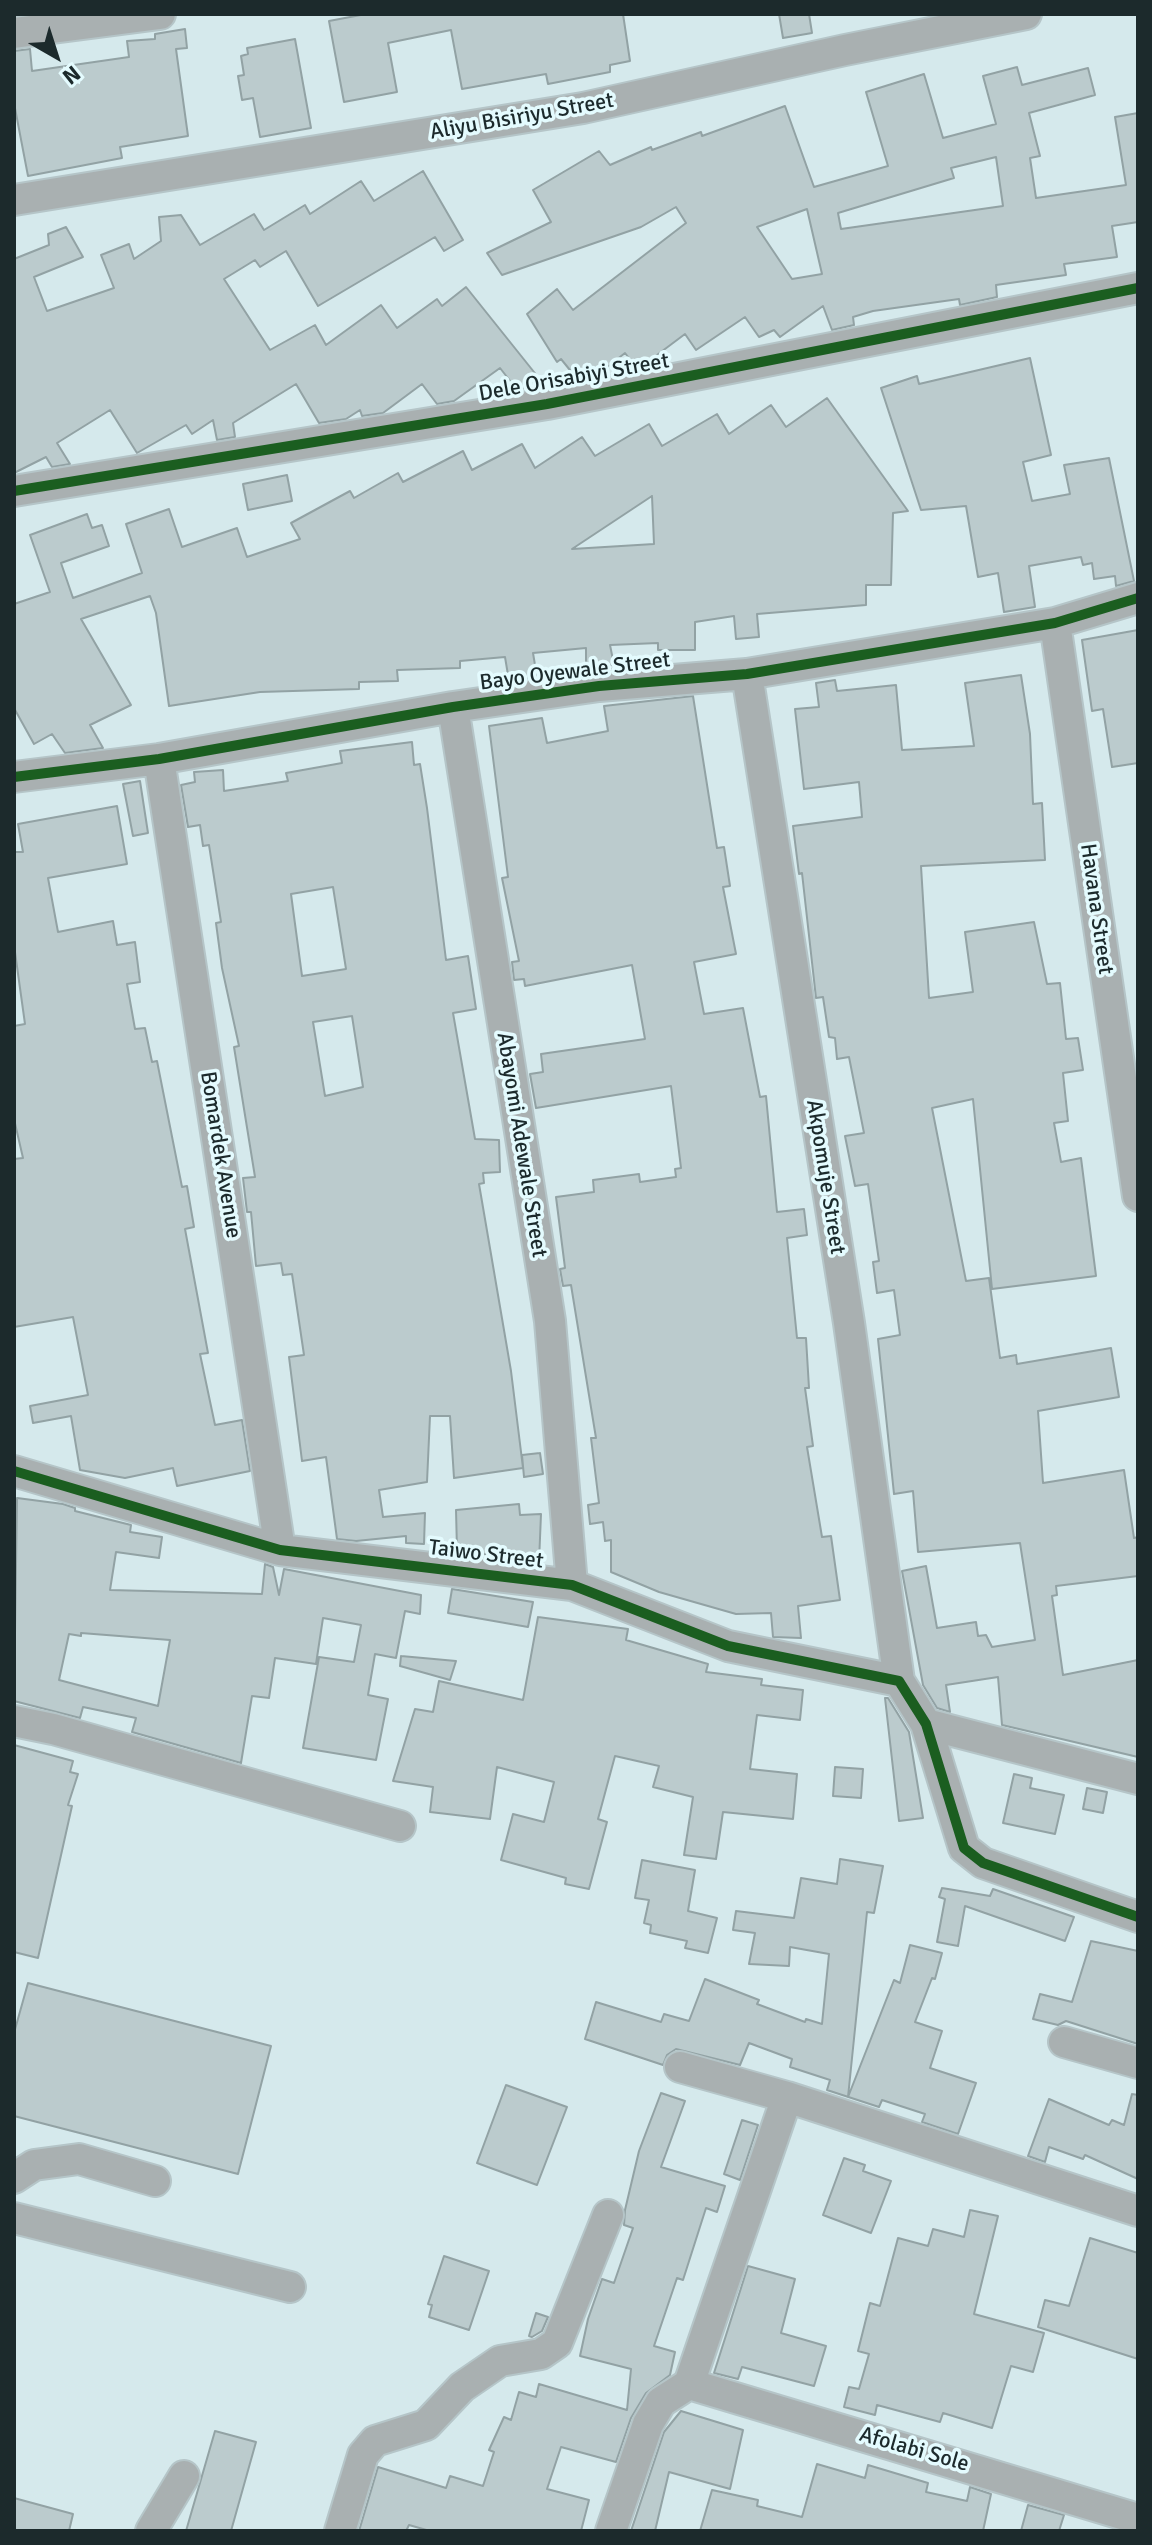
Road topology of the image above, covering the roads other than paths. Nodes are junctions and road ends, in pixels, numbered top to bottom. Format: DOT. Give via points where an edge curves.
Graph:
graph roads {
  1 [pos="160,14"];
  2 [pos="1026,14"];
  3 [pos="14,33"];
  4 [pos="14,200"];
  5 [pos="1138,288"];
  6 [pos="14,491"];
  7 [pos="1138,598"];
  8 [pos="1055,623"];
  9 [pos="747,674"];
  10 [pos="453,707"];
  11 [pos="159,759"];
  12 [pos="14,777"];
  13 [pos="1138,1196"];
  14 [pos="14,1471"];
  15 [pos="280,1550"];
  16 [pos="572,1585"];
  17 [pos="899,1681"];
  18 [pos="14,1721"];
  19 [pos="926,1724"];
  20 [pos="1138,1779"];
  21 [pos="400,1826"];
  22 [pos="1138,1917"];
  23 [pos="1064,2042"];
  24 [pos="1138,2063"];
  25 [pos="680,2067"];
  26 [pos="787,2097"];
  27 [pos="14,2178"];
  28 [pos="155,2181"];
  29 [pos="1138,2211"];
  30 [pos="608,2215"];
  31 [pos="14,2218"];
  32 [pos="290,2287"];
  33 [pos="689,2384"];
  34 [pos="184,2476"];
  35 [pos="1138,2519"];
  36 [pos="151,2531"];
  37 [pos="340,2531"];
  38 [pos="611,2531"];
  1 -- 3 [label="street"];
  2 -- 4 [label="street, Aliyu Bisiriyu Street" via="583,108"];
  5 -- 6 [label="street, Dele Orisabiyi Street" via="547,404"];
  7 -- 8 [label="street, Bayo Oyewale Street"];
  8 -- 9 [label="street, Bayo Oyewale Street"];
  8 -- 13 [label="street, Havana Street"];
  9 -- 10 [label="street, Bayo Oyewale Street" via="599,686"];
  9 -- 17 [label="street, Akpomuje Street"];
  10 -- 11 [label="street, Bayo Oyewale Street"];
  10 -- 16 [label="street, Abayomi Adewale Street" via="550,1321"];
  11 -- 12 [label="street, Bayo Oyewale Street"];
  11 -- 15 [label="street, Bomardek Avenue"];
  14 -- 15 [label="street, Taiwo Street"];
  15 -- 16 [label="street, Taiwo Street"];
  16 -- 17 [label="street, Taiwo Street" via="728,1646"];
  17 -- 19 [label="street"];
  18 -- 21 [label="street"];
  19 -- 20 [label="street"];
  19 -- 22 [label="street" via="964,1848 983,1863"];
  23 -- 24 [label="street"];
  25 -- 26 [label="street"];
  26 -- 29 [label="street"];
  26 -- 33 [label="street"];
  27 -- 28 [label="street" via="34,2165 79,2159"];
  30 -- 37 [label="street" via="557,2343 541,2354 500,2361 462,2387 426,2425 375,2441 363,2455"];
  31 -- 32 [label="street"];
  33 -- 35 [label="street, Afolabi Sole"];
  33 -- 38 [label="street" via="661,2402 648,2424"];
  34 -- 36 [label="street"];
}
